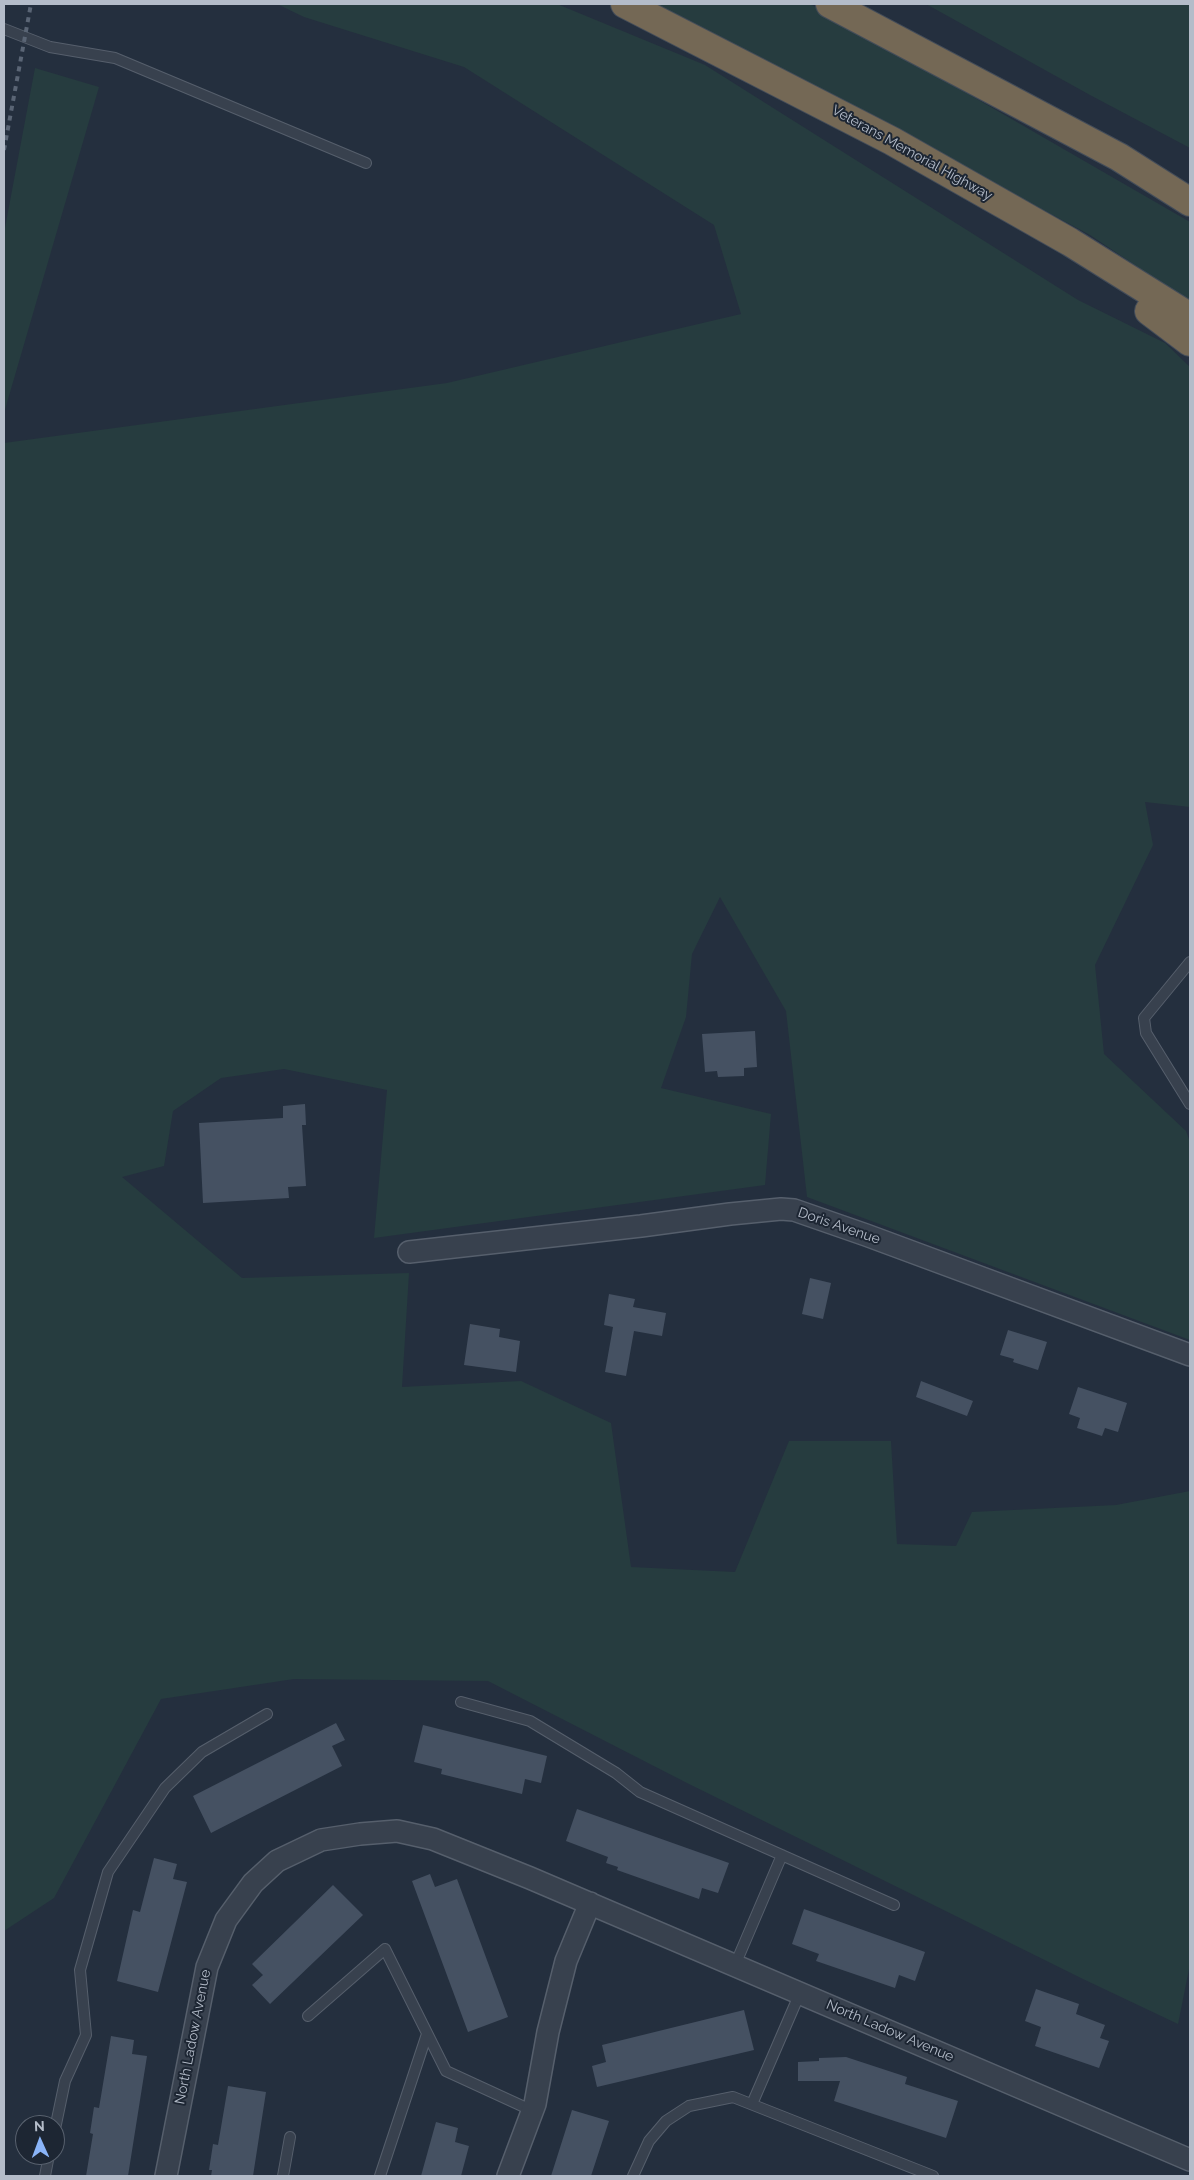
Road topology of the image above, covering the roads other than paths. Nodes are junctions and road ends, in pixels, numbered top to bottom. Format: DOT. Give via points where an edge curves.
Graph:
graph roads {
  1 [pos="625,4"];
  2 [pos="830,4"];
  3 [pos="4,29"];
  4 [pos="1120,158"];
  5 [pos="366,163"];
  6 [pos="1190,180"];
  7 [pos="1190,202"];
  8 [pos="1020,214"];
  9 [pos="1190,318"];
  10 [pos="1190,342"];
  11 [pos="1190,962"];
  12 [pos="1190,1104"];
  13 [pos="409,1252"];
  14 [pos="1190,1356"];
  15 [pos="461,1702"];
  16 [pos="266,1714"];
  17 [pos="782,1855"];
  18 [pos="590,1903"];
  19 [pos="894,1905"];
  20 [pos="735,1965"];
  21 [pos="800,1993"];
  22 [pos="308,2016"];
  23 [pos="427,2034"];
  24 [pos="752,2104"];
  25 [pos="533,2111"];
  26 [pos="58,2115"];
  27 [pos="290,2137"];
  28 [pos="1190,2160"];
  29 [pos="166,2176"];
  30 [pos="283,2176"];
  31 [pos="380,2176"];
  32 [pos="508,2176"];
  33 [pos="633,2176"];
  34 [pos="933,2176"];
  1 -- 8 [label="highway, Veterans Memorial Highway" via="892,141"];
  2 -- 4 [label="highway"];
  3 -- 5 [label="lane" via="50,47 115,58"];
  4 -- 6 [label="highway"];
  4 -- 7 [label="highway"];
  8 -- 9 [label="highway, Veterans Memorial Highway"];
  8 -- 10 [label="highway"];
  11 -- 12 [label="lane" via="1144,1018 1146,1033"];
  13 -- 14 [label="street, Doris Avenue" via="730,1214 794,1210"];
  15 -- 17 [label="lane" via="530,1721 616,1773 640,1792"];
  16 -- 26 [label="lane" via="202,1752 165,1788 108,1872 80,1970 86,2035 65,2081"];
  17 -- 19 [label="lane"];
  17 -- 20 [label="lane"];
  18 -- 20 [label="street, North Ladow Avenue"];
  18 -- 25 [label="street" via="566,1961"];
  18 -- 29 [label="street, North Ladow Avenue" via="433,1839 397,1831 321,1840 277,1860 253,1883 226,1920 206,1967"];
  20 -- 21 [label="street, North Ladow Avenue"];
  21 -- 24 [label="lane"];
  21 -- 28 [label="street, North Ladow Avenue"];
  22 -- 23 [label="lane" via="385,1949"];
  23 -- 25 [label="lane" via="446,2071"];
  23 -- 31 [label="lane"];
  24 -- 33 [label="lane" via="733,2097 689,2106 666,2121 649,2141"];
  24 -- 34 [label="lane"];
  25 -- 32 [label="street"];
  27 -- 30 [label="lane"];
}
